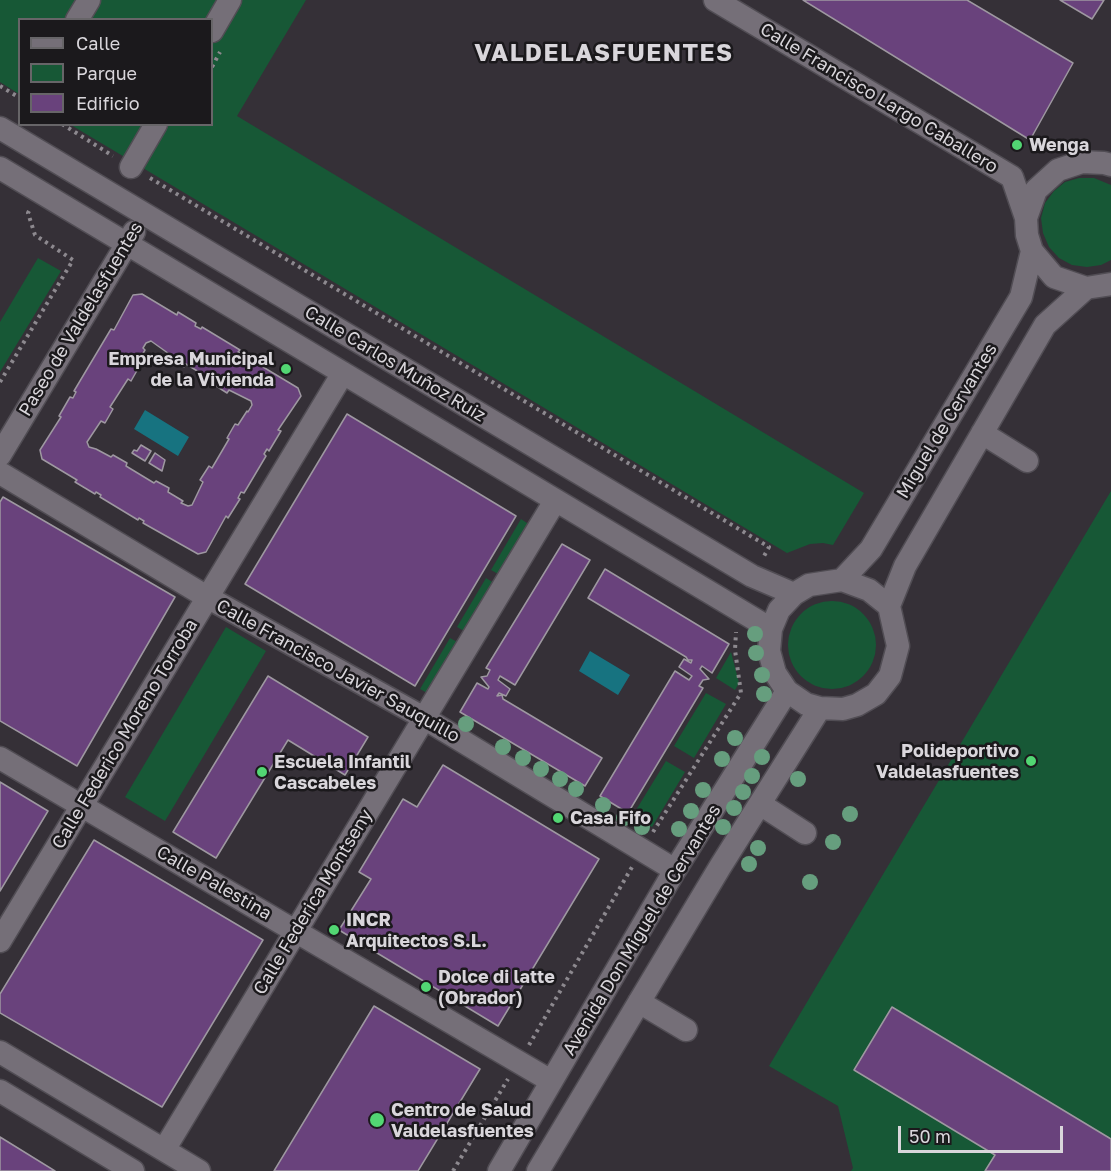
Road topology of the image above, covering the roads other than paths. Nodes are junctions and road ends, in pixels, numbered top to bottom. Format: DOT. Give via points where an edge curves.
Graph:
graph roads {
  1 [pos="89,0"];
  2 [pos="230,0"];
  3 [pos="715,0"];
  4 [pos="78,18"];
  5 [pos="213,29"];
  6 [pos="155,126"];
  7 [pos="0,128"];
  8 [pos="1109,160"];
  9 [pos="131,167"];
  10 [pos="0,168"];
  11 [pos="1058,170"];
  12 [pos="1012,177"];
  13 [pos="144,215"];
  14 [pos="1026,218"];
  15 [pos="127,244"];
  16 [pos="1032,252"];
  17 [pos="1111,284"];
  18 [pos="1086,288"];
  19 [pos="343,374"];
  20 [pos="982,433"];
  21 [pos="0,455"];
  22 [pos="1027,461"];
  23 [pos="0,473"];
  24 [pos="555,501"];
  25 [pos="842,580"];
  26 [pos="794,594"];
  27 [pos="207,597"];
  28 [pos="889,606"];
  29 [pos="771,629"];
  30 [pos="787,691"];
  31 [pos="820,708"];
  32 [pos="424,718"];
  33 [pos="0,758"];
  34 [pos="759,804"];
  35 [pos="82,806"];
  36 [pos="805,832"];
  37 [pos="675,870"];
  38 [pos="296,931"];
  39 [pos="0,941"];
  40 [pos="639,1002"];
  41 [pos="686,1030"];
  42 [pos="0,1052"];
  43 [pos="551,1081"];
  44 [pos="0,1091"];
  45 [pos="164,1150"];
  46 [pos="133,1171"];
  47 [pos="199,1171"];
  48 [pos="499,1171"];
  49 [pos="538,1171"];
  1 -- 4 [label="street"];
  2 -- 5 [label="street"];
  3 -- 12 [label="street, Calle Francisco Largo Caballero"];
  6 -- 9 [label="street"];
  7 -- 13 [label="street, Calle Carlos Muñoz Ruiz"];
  8 -- 11 [label="street, Calle Francisco Largo Caballero" via="1082,162"];
  10 -- 15 [label="street, Calle Carlos Muñoz Ruiz"];
  11 -- 12 [label="street, Calle Francisco Largo Caballero"];
  11 -- 14 [label="street" via="1036,190"];
  12 -- 14 [label="street, Calle Francisco Largo Caballero"];
  13 -- 15 [label="street, Paseo de Valdelasfuentes"];
  13 -- 26 [label="street, Calle Carlos Muñoz Ruiz" via="752,576"];
  14 -- 16 [label="street, Calle Francisco Largo Caballero"];
  15 -- 19 [label="street, Calle Carlos Muñoz Ruiz"];
  15 -- 21 [label="street, Paseo de Valdelasfuentes"];
  16 -- 18 [label="street" via="1054,277"];
  16 -- 25 [label="street, Miguel de Cervantes" via="1021,297 871,549"];
  17 -- 18 [label="street"];
  18 -- 20 [label="street, Miguel de Cervantes" via="1045,324"];
  19 -- 24 [label="street, Calle Carlos Muñoz Ruiz"];
  19 -- 27 [label="street, Calle Federico Moreno Torroba"];
  20 -- 22 [label="street"];
  20 -- 28 [label="street, Miguel de Cervantes" via="905,566"];
  23 -- 27 [label="street, Calle Francisco Javier Sauquillo"];
  24 -- 29 [label="street, Calle Carlos Muñoz Ruiz"];
  24 -- 32 [label="street, Calle Federica Montseny"];
  25 -- 26 [label="street" via="809,585"];
  25 -- 28 [label="street" via="868,590"];
  26 -- 29 [label="street" via="779,610"];
  27 -- 32 [label="street, Calle Francisco Javier Sauquillo"];
  27 -- 35 [label="street, Calle Federico Moreno Torroba"];
  28 -- 31 [label="street" via="898,646 890,676 876,694 857,705"];
  29 -- 30 [label="street" via="769,651 775,673"];
  30 -- 31 [label="street"];
  30 -- 37 [label="street, Avenida Don Miguel de Cervantes"];
  31 -- 34 [label="street, Avenida Don Miguel de Cervantes"];
  32 -- 37 [label="street, Calle Francisco Javier Sauquillo"];
  32 -- 38 [label="street, Calle Federica Montseny"];
  33 -- 35 [label="street, Calle Palestina"];
  34 -- 36 [label="street"];
  34 -- 40 [label="street, Avenida Don Miguel de Cervantes"];
  35 -- 38 [label="street, Calle Palestina"];
  35 -- 39 [label="street, Calle Federico Moreno Torroba"];
  37 -- 43 [label="street, Avenida Don Miguel de Cervantes"];
  38 -- 43 [label="street, Calle Palestina"];
  38 -- 45 [label="street, Calle Federica Montseny"];
  40 -- 41 [label="street"];
  40 -- 49 [label="street, Avenida Don Miguel de Cervantes"];
  42 -- 45 [label="street"];
  43 -- 48 [label="street, Avenida Don Miguel de Cervantes"];
  44 -- 46 [label="street"];
  45 -- 47 [label="street"];
}
